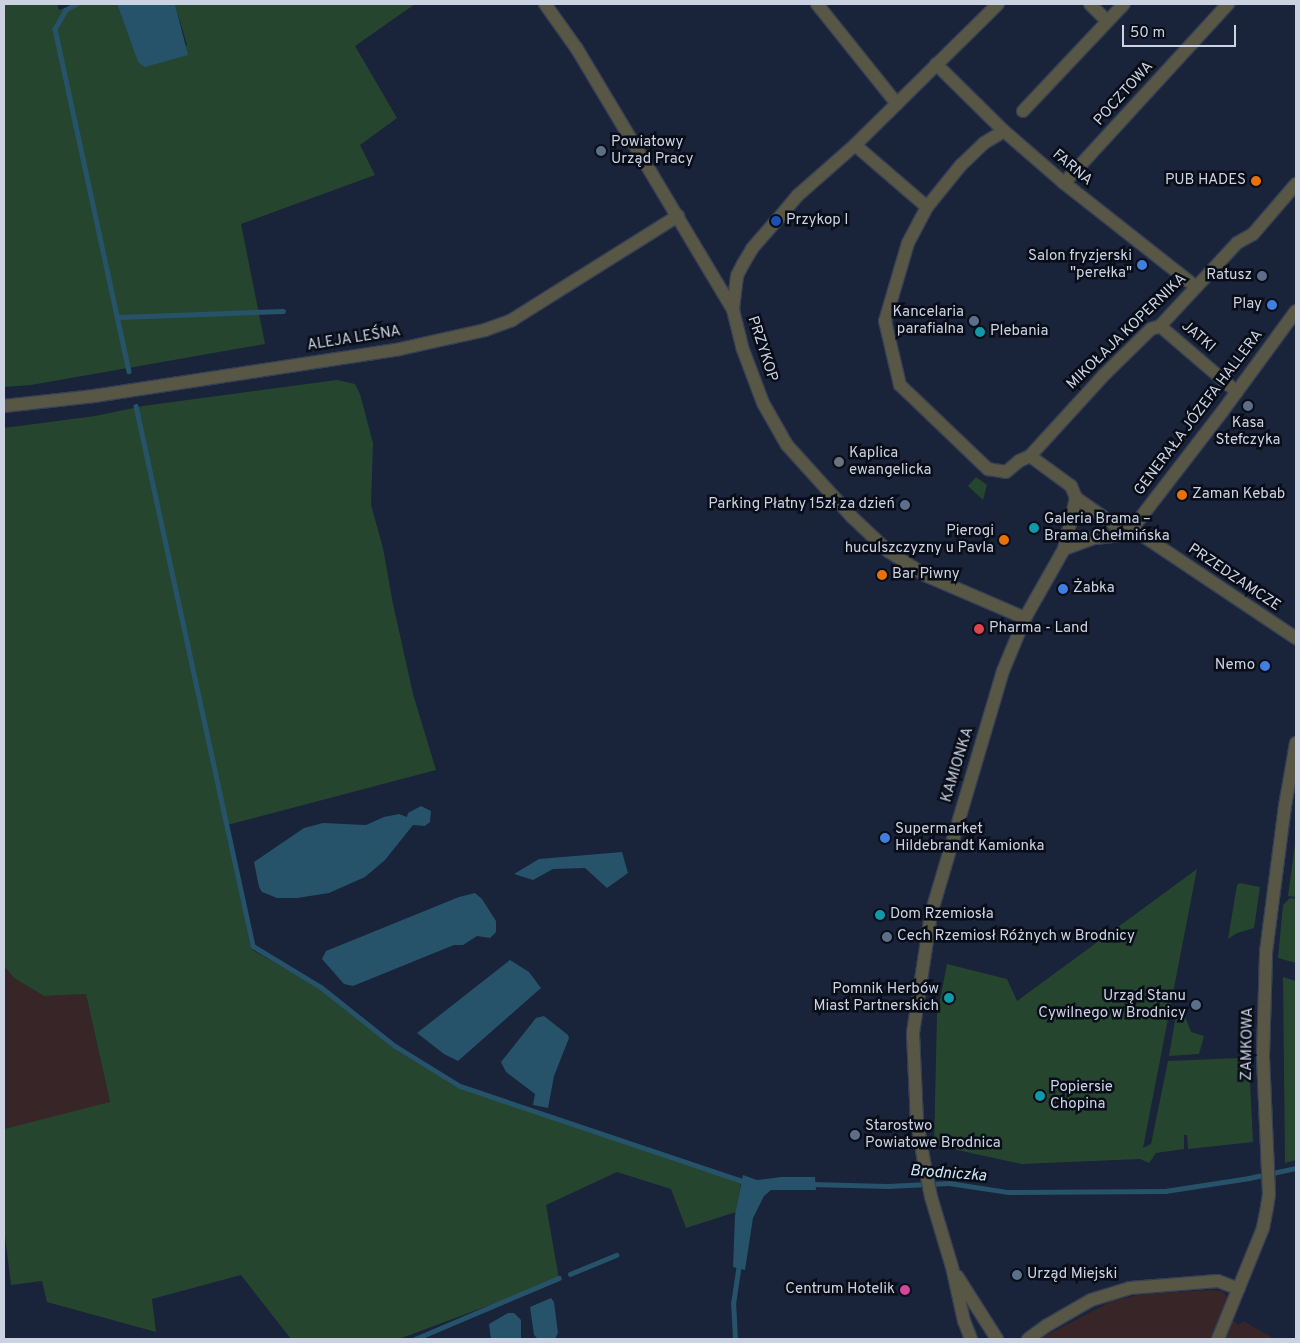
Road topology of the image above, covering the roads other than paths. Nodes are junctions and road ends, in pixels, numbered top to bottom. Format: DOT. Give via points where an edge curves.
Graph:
graph roads {
  1 [pos="545,4"];
  2 [pos="817,4"];
  3 [pos="998,4"];
  4 [pos="1090,4"];
  5 [pos="1124,4"];
  6 [pos="1228,4"];
  7 [pos="1107,21"];
  8 [pos="936,64"];
  9 [pos="897,104"];
  10 [pos="1023,111"];
  11 [pos="1004,131"];
  12 [pos="855,145"];
  13 [pos="1064,184"];
  14 [pos="1296,184"];
  15 [pos="927,207"];
  16 [pos="678,216"];
  17 [pos="1196,287"];
  18 [pos="733,310"];
  19 [pos="1296,310"];
  20 [pos="1160,326"];
  21 [pos="1237,392"];
  22 [pos="4,406"];
  23 [pos="1030,456"];
  24 [pos="1076,498"];
  25 [pos="1128,534"];
  26 [pos="1064,549"];
  27 [pos="1025,618"];
  28 [pos="1296,638"];
  29 [pos="1296,743"];
  30 [pos="952,1267"];
  31 [pos="1239,1289"];
  32 [pos="971,1337"];
  33 [pos="997,1339"];
  34 [pos="1028,1339"];
  35 [pos="1218,1339"];
  1 -- 16 [label="street" via="578,49"];
  2 -- 9 [label="street"];
  3 -- 8 [label="street, PRZYKOP"];
  4 -- 7 [label="street"];
  5 -- 7 [label="street"];
  6 -- 13 [label="street, POCZTOWA"];
  7 -- 10 [label="street"];
  8 -- 9 [label="street, PRZYKOP"];
  8 -- 11 [label="street, FARNA"];
  9 -- 12 [label="street, PRZYKOP"];
  11 -- 13 [label="street, FARNA"];
  11 -- 15 [label="street" via="984,143 961,165"];
  12 -- 15 [label="street"];
  12 -- 18 [label="street, PRZYKOP" via="798,195 752,249 737,276"];
  13 -- 17 [label="street, FARNA"];
  14 -- 17 [label="street, MIKOŁAJA KOPERNIKA" via="1250,236 1237,243"];
  15 -- 23 [label="street, MIKOŁAJA KOPERNIKA" via="908,242 886,321 900,385 988,469 1006,472"];
  16 -- 18 [label="street"];
  16 -- 22 [label="street, ALEJA LEŚNA" via="512,320 485,330 400,349 94,396"];
  17 -- 20 [label="street, MIKOŁAJA KOPERNIKA"];
  18 -- 27 [label="street, PRZYKOP" via="742,347 763,403 787,445 852,517 906,564"];
  19 -- 21 [label="street, GENERAŁA JÓZEFA HALLERA"];
  20 -- 21 [label="street, JATKI"];
  20 -- 23 [label="street, MIKOŁAJA KOPERNIKA" via="1151,329 1104,375"];
  21 -- 25 [label="street, GENERAŁA JÓZEFA HALLERA"];
  23 -- 24 [label="street" via="1071,486"];
  24 -- 25 [label="street"];
  24 -- 26 [label="street, KAMIONKA"];
  25 -- 26 [label="street" via="1095,538"];
  25 -- 28 [label="street, PRZEDZAMCZE" via="1139,533"];
  26 -- 27 [label="street, KAMIONKA"];
  27 -- 30 [label="street, KAMIONKA" via="1003,671 931,914 913,1033 917,1122 931,1197"];
  29 -- 31 [label="street, ZAMKOWA" via="1268,933 1262,1056 1269,1194 1263,1228"];
  30 -- 32 [label="street, KAMIONKA"];
  30 -- 33 [label="street, KAMIONKA"];
  31 -- 34 [label="street" via="1218,1281 1130,1288 1091,1300"];
  31 -- 35 [label="street, ZAMKOWA"];
}
